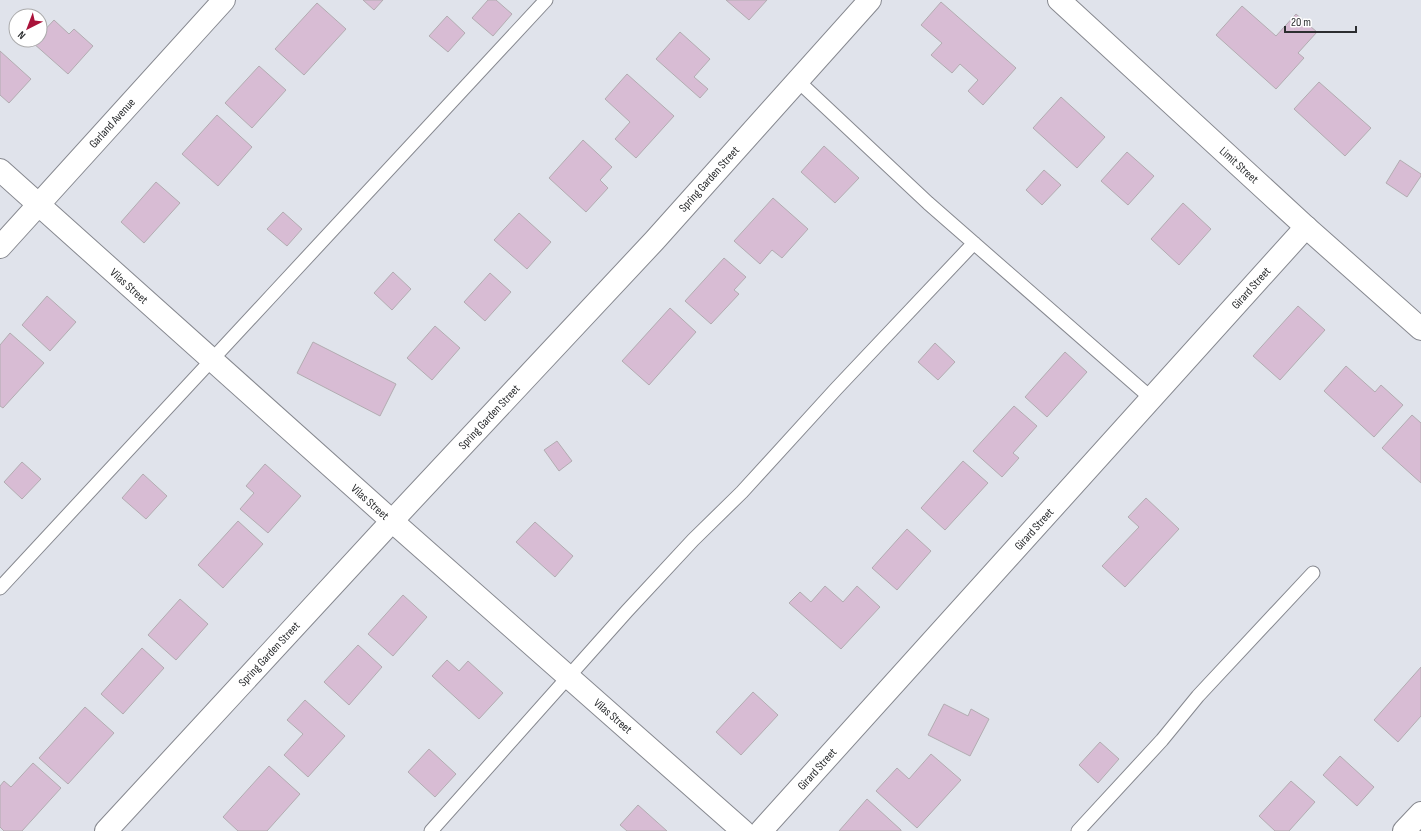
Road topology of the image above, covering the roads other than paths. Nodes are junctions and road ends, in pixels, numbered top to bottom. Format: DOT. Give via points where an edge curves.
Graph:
graph roads {
  1 [pos="224,0"];
  2 [pos="546,0"];
  3 [pos="870,0"];
  4 [pos="1059,0"];
  5 [pos="798,81"];
  6 [pos="0,170"];
  7 [pos="38,205"];
  8 [pos="1306,227"];
  9 [pos="974,243"];
  10 [pos="0,246"];
  11 [pos="1421,329"];
  12 [pos="211,359"];
  13 [pos="1151,398"];
  14 [pos="392,521"];
  15 [pos="1313,573"];
  16 [pos="0,588"];
  17 [pos="569,677"];
  18 [pos="1421,813"];
  19 [pos="106,831"];
  20 [pos="431,831"];
  21 [pos="743,831"];
  22 [pos="761,831"];
  23 [pos="1078,831"];
  24 [pos="1404,831"];
  1 -- 7 [label="street, Garland Avenue"];
  2 -- 12 [label="lane"];
  3 -- 5 [label="street, Spring Garden Street"];
  4 -- 8 [label="street, Limit Street"];
  5 -- 9 [label="lane"];
  5 -- 14 [label="street, Spring Garden Street" via="650,245"];
  6 -- 7 [label="street, Vilas Street"];
  7 -- 10 [label="street, Garland Avenue"];
  7 -- 12 [label="street, Vilas Street"];
  8 -- 11 [label="street, Limit Street"];
  8 -- 13 [label="street, Girard Street"];
  9 -- 13 [label="lane"];
  9 -- 17 [label="lane" via="742,492 683,551"];
  12 -- 14 [label="street, Vilas Street"];
  12 -- 16 [label="lane"];
  13 -- 22 [label="street, Girard Street"];
  14 -- 17 [label="street, Vilas Street"];
  14 -- 19 [label="street, Spring Garden Street"];
  15 -- 23 [label="lane" via="1198,696 1162,740"];
  17 -- 20 [label="lane"];
  17 -- 21 [label="street, Vilas Street"];
  18 -- 24 [label="street"];
}
